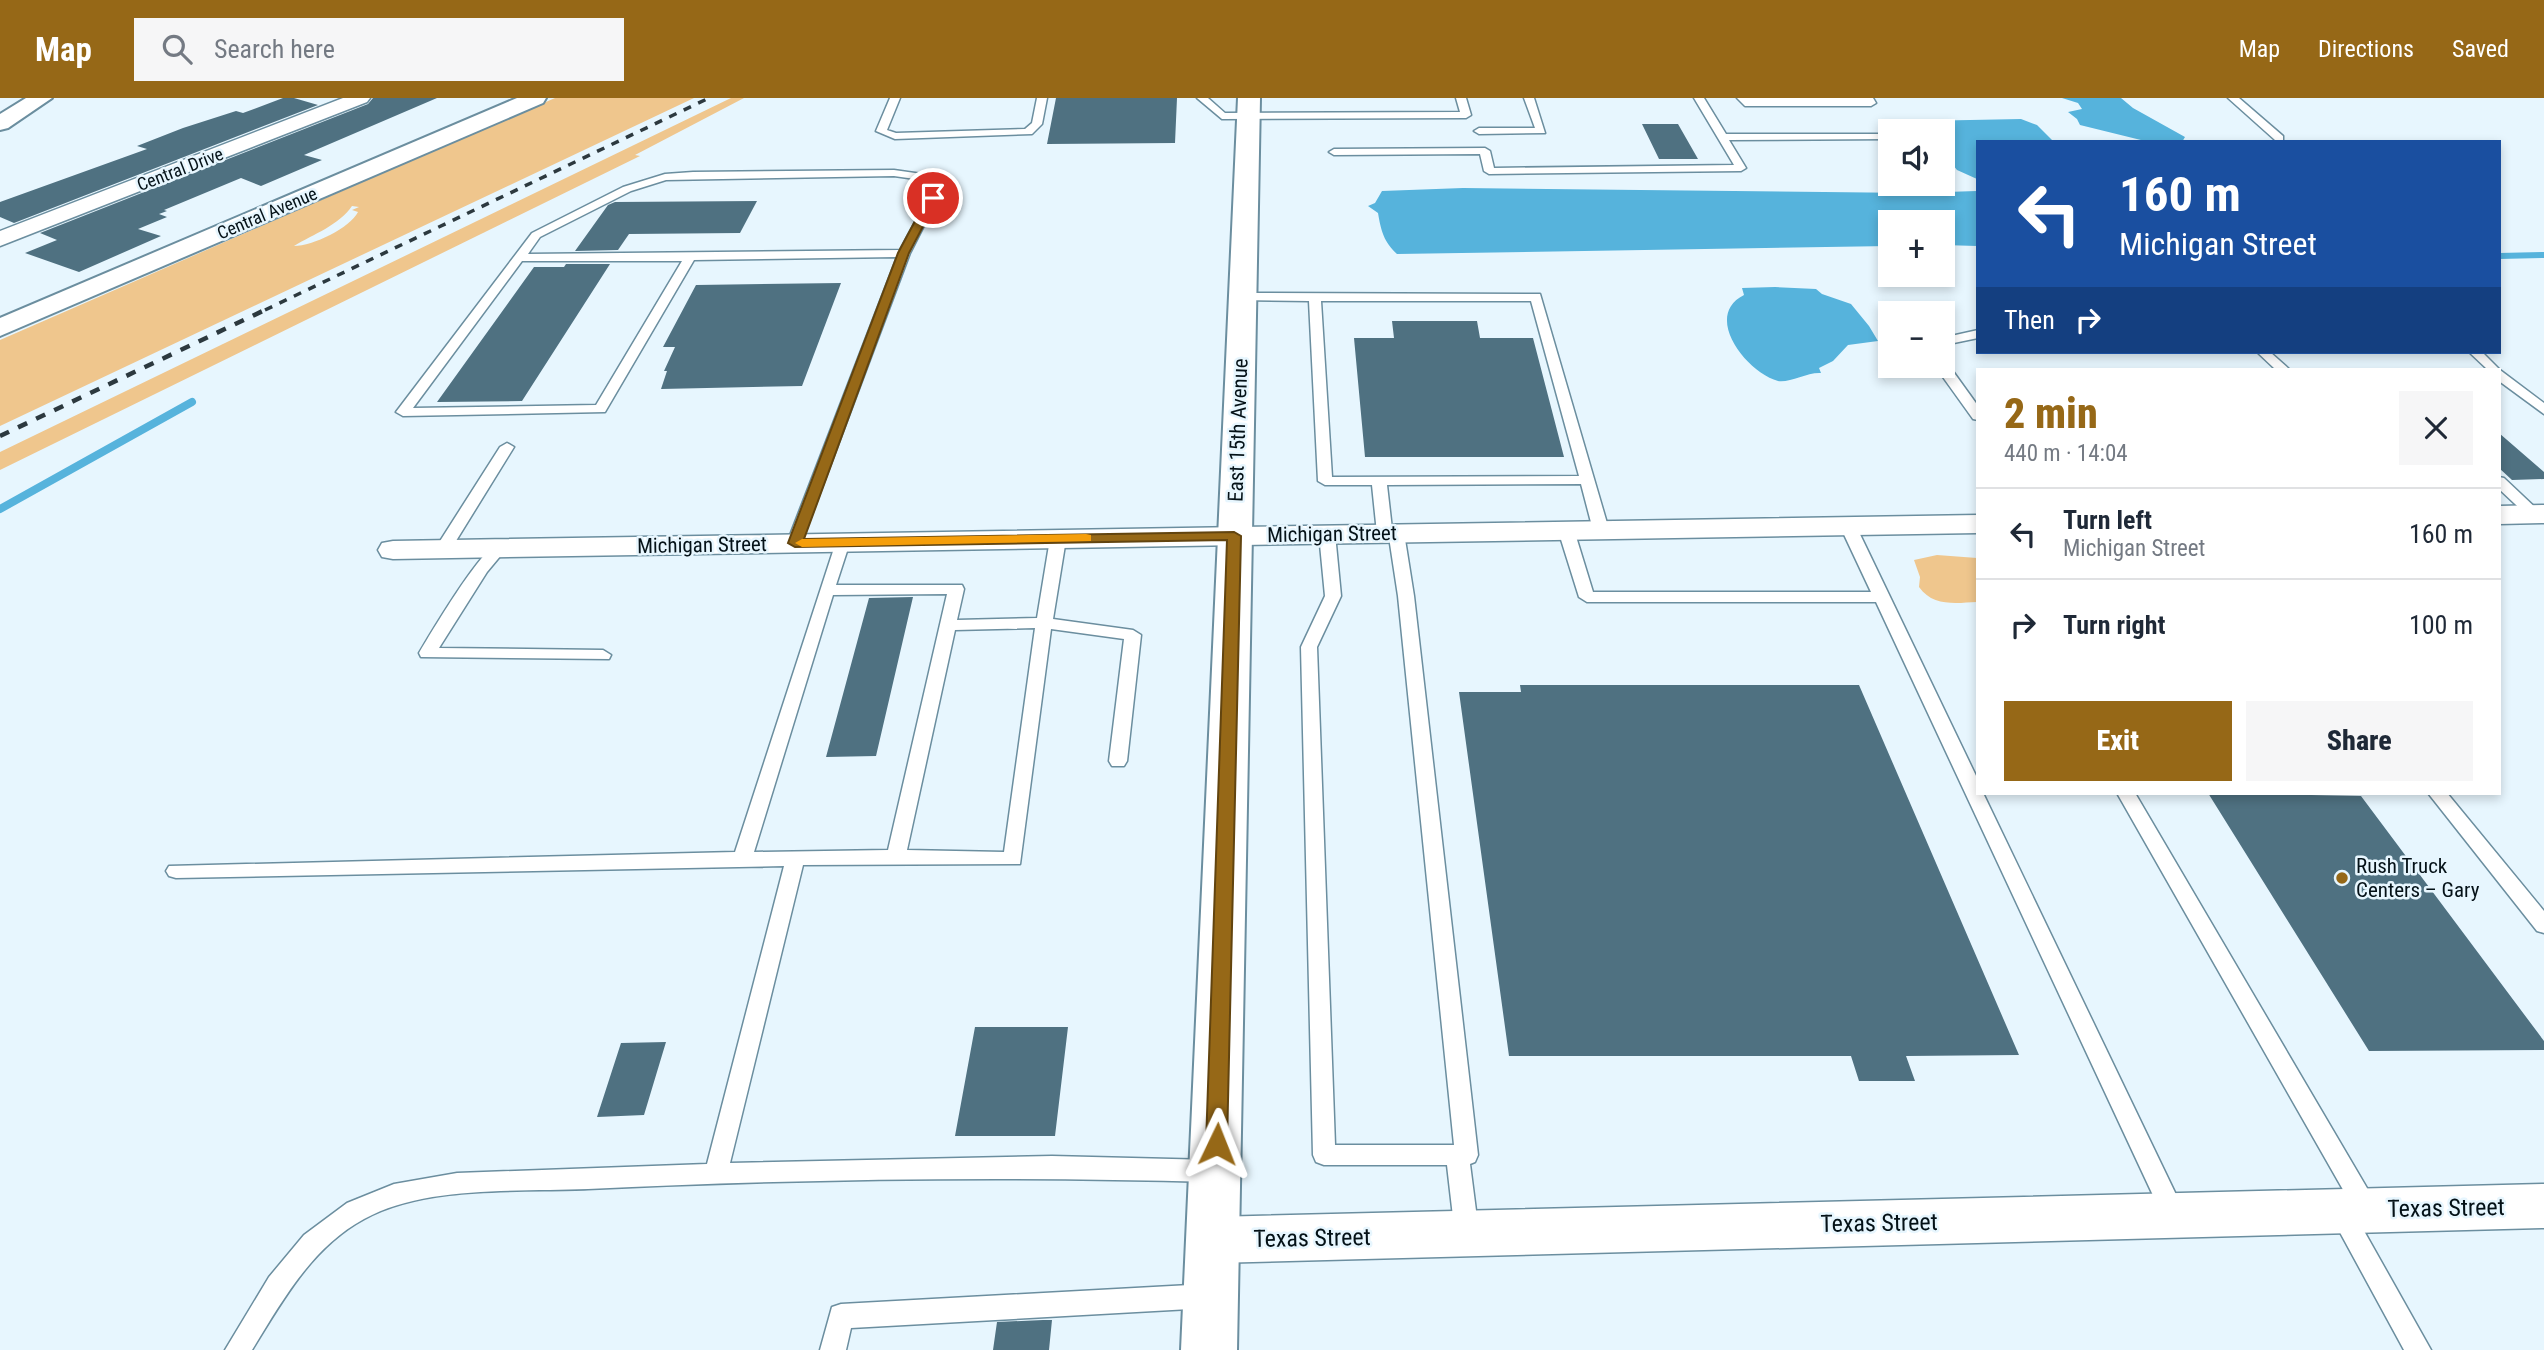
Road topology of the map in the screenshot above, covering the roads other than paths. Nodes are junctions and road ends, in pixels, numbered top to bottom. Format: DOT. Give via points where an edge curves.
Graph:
graph roads {
  1 [pos="41,98"];
  2 [pos="360,98"];
  3 [pos="535,98"];
  4 [pos="895,98"];
  5 [pos="1042,98"];
  6 [pos="1202,98"];
  7 [pos="1461,98"];
  8 [pos="1528,98"];
  9 [pos="1699,98"];
  10 [pos="1742,98"];
  11 [pos="1868,98"];
  12 [pos="2232,98"];
  13 [pos="1249,107"];
  14 [pos="1465,115"];
  15 [pos="0,123"];
  16 [pos="1479,131"];
  17 [pos="1723,137"];
  18 [pos="1878,137"];
  19 [pos="2279,138"];
  20 [pos="1485,151"];
  21 [pos="1334,152"];
  22 [pos="0,239"];
  23 [pos="904,253"];
  24 [pos="690,257"];
  25 [pos="519,258"];
  26 [pos="1242,297"];
  27 [pos="1315,297"];
  28 [pos="3,325"];
  29 [pos="1976,334"];
  30 [pos="1955,339"];
  31 [pos="2265,354"];
  32 [pos="2477,354"];
  33 [pos="2281,368"];
  34 [pos="2493,368"];
  35 [pos="2501,376"];
  36 [pos="1951,378"];
  37 [pos="2544,410"];
  38 [pos="1976,413"];
  39 [pos="508,447"];
  40 [pos="1588,480"];
  41 [pos="1380,481"];
  42 [pos="2501,483"];
  43 [pos="2501,515"];
  44 [pos="2539,515"];
  45 [pos="1976,524"];
  46 [pos="1848,526"];
  47 [pos="1566,530"];
  48 [pos="1601,530"];
  49 [pos="1391,533"];
  50 [pos="1327,534"];
  51 [pos="1234,536"];
  52 [pos="1058,538"];
  53 [pos="842,542"];
  54 [pos="795,543"];
  55 [pos="499,548"];
  56 [pos="443,549"];
  57 [pos="393,550"];
  58 [pos="827,590"];
  59 [pos="1882,597"];
  60 [pos="1044,623"];
  61 [pos="949,625"];
  62 [pos="603,655"];
  63 [pos="1118,761"];
  64 [pos="2127,795"];
  65 [pos="2439,795"];
  66 [pos="896,857"];
  67 [pos="796,858"];
  68 [pos="742,859"];
  69 [pos="176,871"];
  70 [pos="2544,925"];
  71 [pos="1457,1155"];
  72 [pos="1216,1171"];
  73 [pos="716,1174"];
  74 [pos="2544,1206"];
  75 [pos="2354,1211"];
  76 [pos="2175,1216"];
  77 [pos="1467,1234"];
  78 [pos="1213,1240"];
  79 [pos="1211,1296"];
  80 [pos="238,1350"];
  81 [pos="833,1350"];
  82 [pos="1209,1350"];
  83 [pos="2418,1350"];
  1 -- 15 [label="street"];
  2 -- 22 [label="street, Central Drive"];
  3 -- 28 [label="street, Central Avenue"];
  4 -- 5 [label="lane" via="881,131 895,136 1028,132 1037,124"];
  6 -- 13 [label="lane" via="1222,116"];
  7 -- 14 [label="lane"];
  8 -- 16 [label="lane" via="1541,131"];
  9 -- 17 [label="lane"];
  10 -- 11 [label="lane" via="1745,103 1871,103"];
  12 -- 19 [label="lane"];
  13 -- 14 [label="lane"];
  13 -- 26 [label="street, East 15th Avenue"];
  14 -- 16 [label="lane"];
  16 -- 20 [label="lane"];
  17 -- 18 [label="lane"];
  17 -- 20 [label="lane" via="1741,168 1489,171"];
  20 -- 21 [label="lane"];
  23 -- 24 [label="lane"];
  23 -- 25 [label="lane" via="933,198 931,185 918,176 693,175 665,177 627,189 536,235"];
  23 -- 54 [label="lane"];
  24 -- 25 [label="lane"];
  24 -- 25 [label="lane" via="600,409 403,412"];
  26 -- 27 [label="lane"];
  26 -- 51 [label="street, East 15th Avenue"];
  27 -- 40 [label="lane" via="1536,297"];
  27 -- 41 [label="lane" via="1325,481"];
  29 -- 30 [label="lane"];
  31 -- 33 [label="lane"];
  32 -- 34 [label="lane"];
  35 -- 37 [label="lane"];
  36 -- 38 [label="lane"];
  39 -- 56 [label="lane"];
  40 -- 41 [label="lane"];
  40 -- 48 [label="lane"];
  41 -- 49 [label="lane"];
  42 -- 44 [label="lane"];
  43 -- 44 [label="street"];
  45 -- 46 [label="street, Michigan Street"];
  46 -- 48 [label="street, Michigan Street"];
  46 -- 59 [label="lane"];
  47 -- 48 [label="street, Michigan Street"];
  47 -- 49 [label="street, Michigan Street"];
  47 -- 59 [label="lane" via="1587,597"];
  49 -- 50 [label="street, Michigan Street"];
  49 -- 71 [label="lane" via="1406,596 1468,1155"];
  50 -- 51 [label="street, Michigan Street"];
  50 -- 71 [label="lane" via="1333,596 1309,647 1324,1155"];
  51 -- 52 [label="street, Michigan Street"];
  51 -- 72 [label="street, East 15th Avenue"];
  52 -- 53 [label="street, Michigan Street"];
  52 -- 60 [label="lane"];
  53 -- 54 [label="street, Michigan Street"];
  53 -- 58 [label="lane"];
  54 -- 55 [label="street, Michigan Street"];
  55 -- 56 [label="street, Michigan Street"];
  55 -- 62 [label="lane" via="427,653"];
  56 -- 57 [label="street, Michigan Street"];
  58 -- 61 [label="lane" via="956,589"];
  58 -- 68 [label="lane"];
  59 -- 76 [label="lane"];
  60 -- 61 [label="lane"];
  60 -- 63 [label="lane" via="1133,635"];
  60 -- 66 [label="lane" via="1013,859"];
  61 -- 66 [label="lane"];
  64 -- 75 [label="lane"];
  65 -- 70 [label="lane"];
  66 -- 67 [label="lane"];
  67 -- 68 [label="lane"];
  67 -- 73 [label="lane"];
  68 -- 69 [label="lane"];
  71 -- 77 [label="lane"];
  72 -- 73 [label="lane" via="1052,1167"];
  72 -- 78 [label="street, East 15th Avenue"];
  73 -- 80 [label="lane" via="457,1184 402,1192 355,1211 312,1243 278,1285"];
  74 -- 75 [label="street, Texas Street"];
  75 -- 76 [label="street, Texas Street"];
  75 -- 83 [label="lane"];
  76 -- 77 [label="street, Texas Street"];
  77 -- 78 [label="street, Texas Street"];
  78 -- 79 [label="street, East 15th Avenue"];
  79 -- 81 [label="lane" via="841,1316"];
  79 -- 82 [label="street, East 15th Avenue"];
}
